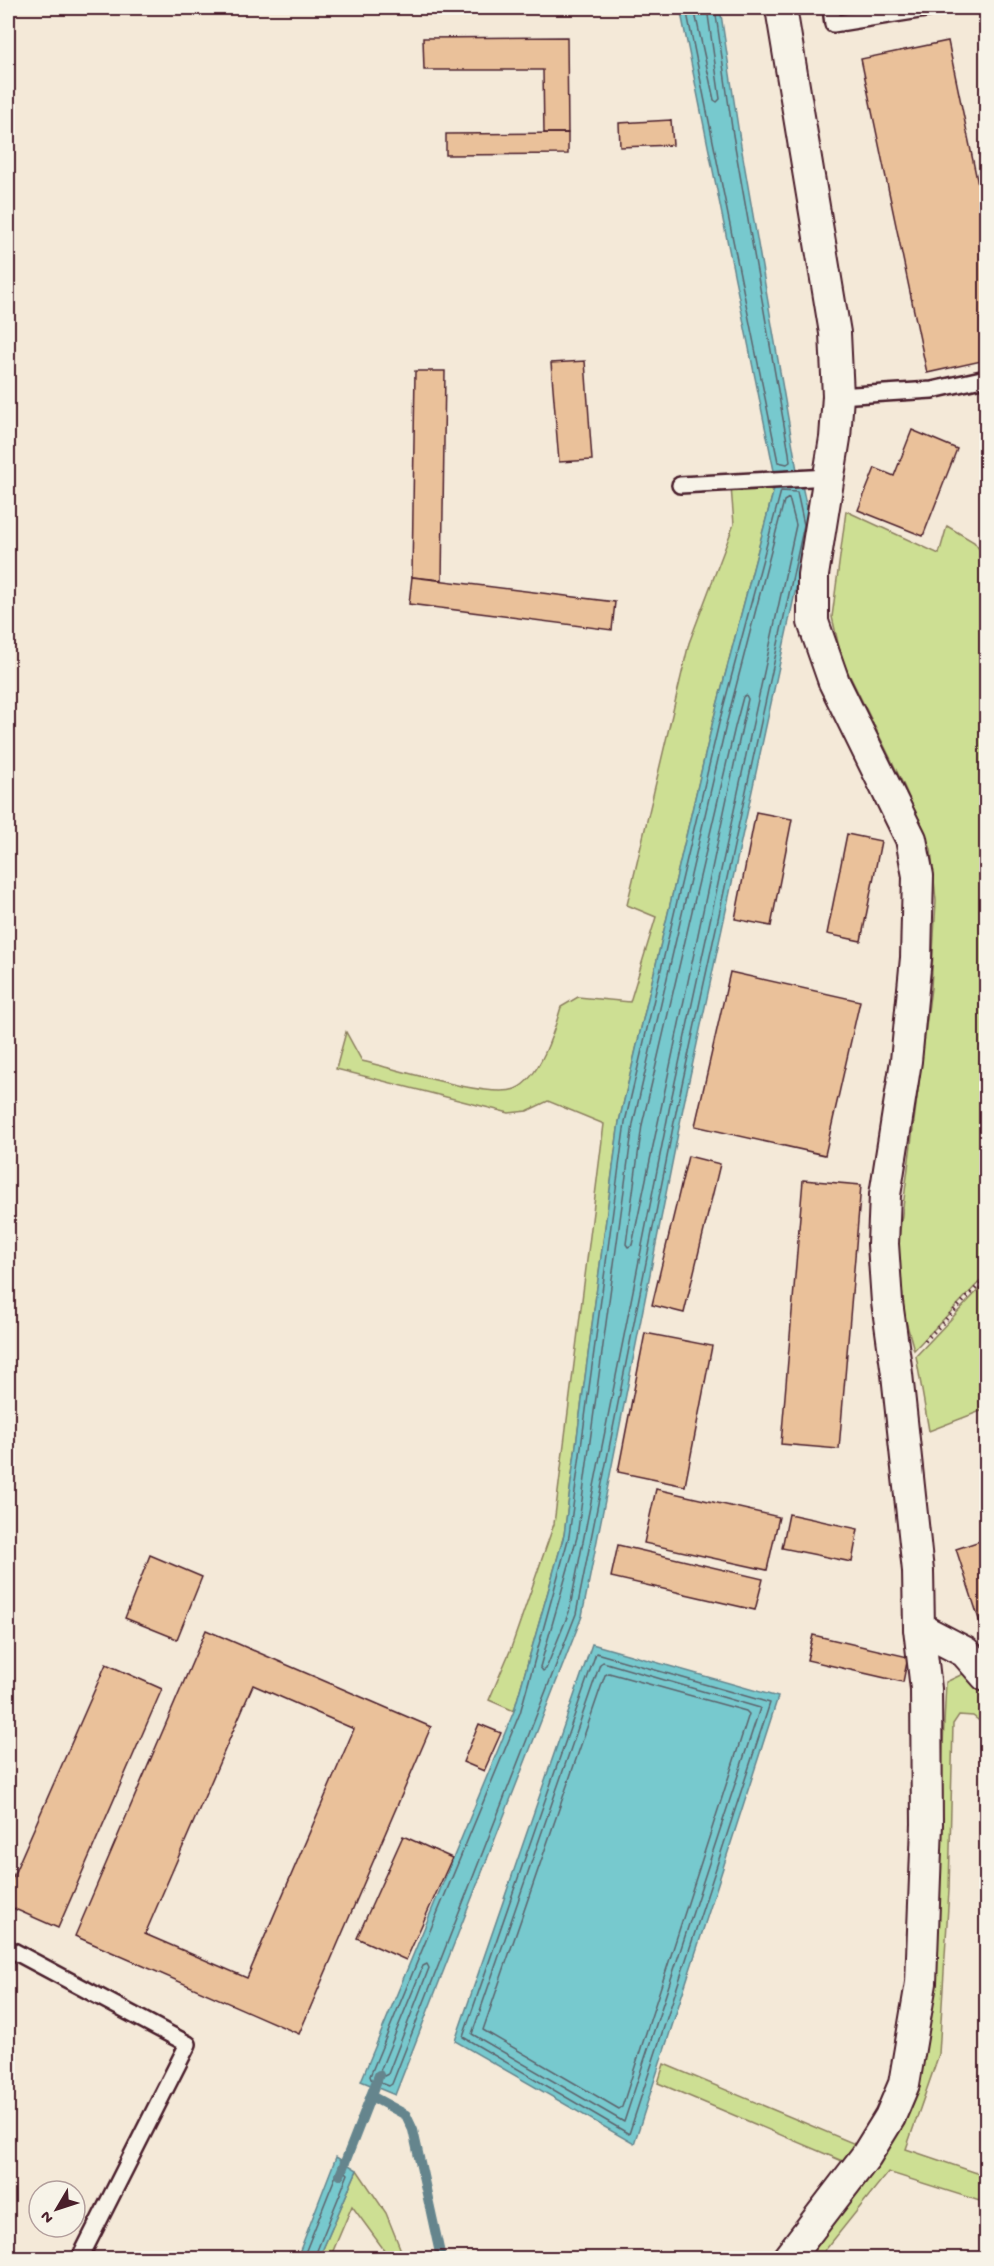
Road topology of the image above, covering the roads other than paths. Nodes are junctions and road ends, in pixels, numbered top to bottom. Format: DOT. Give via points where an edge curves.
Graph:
graph roads {
  1 [pos="781,8"];
  2 [pos="831,8"];
  3 [pos="932,8"];
  4 [pos="987,378"];
  5 [pos="838,396"];
  6 [pos="814,478"];
  7 [pos="680,485"];
  8 [pos="920,1628"];
  9 [pos="987,1676"];
  10 [pos="8,1948"];
  11 [pos="80,2259"];
  12 [pos="788,2259"];
  1 -- 5 [label="street" via="835,333"];
  2 -- 3 [label="lane" via="833,24"];
  4 -- 5 [label="lane" via="932,390"];
  5 -- 6 [label="street"];
  6 -- 7 [label="lane"];
  6 -- 8 [label="street" via="813,622 834,682 911,839 918,876 916,958 906,1061 885,1195 883,1244 918,1571"];
  8 -- 9 [label="street" via="965,1652"];
  8 -- 12 [label="street" via="926,1689 927,1824 924,1948 912,2053 890,2117 844,2187"];
  10 -- 11 [label="lane" via="188,2044"];
}
